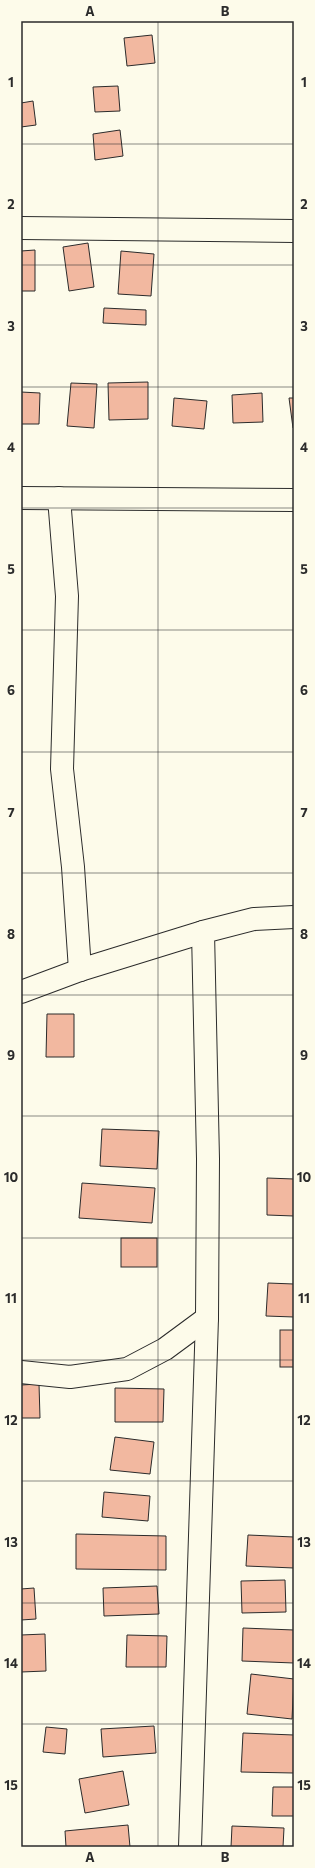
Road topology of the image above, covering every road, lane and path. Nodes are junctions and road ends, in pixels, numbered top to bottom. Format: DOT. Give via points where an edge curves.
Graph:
graph roads {
  1 [pos="21,228"];
  2 [pos="294,231"];
  3 [pos="21,498"];
  4 [pos="59,498"];
  5 [pos="294,500"];
  6 [pos="294,917"];
  7 [pos="203,932"];
  8 [pos="80,970"];
  9 [pos="21,992"];
  10 [pos="207,1318"];
  11 [pos="21,1372"];
  12 [pos="190,1847"];
  1 -- 2 [label="street"];
  3 -- 4 [label="street"];
  4 -- 5 [label="street"];
  4 -- 8 [label="street" via="67,596 62,769 73,867"];
  6 -- 7 [label="street" via="254,919"];
  7 -- 8 [label="street"];
  7 -- 10 [label="street" via="208,1160"];
  8 -- 9 [label="street"];
  10 -- 11 [label="street" via="165,1349 127,1369 70,1376"];
  10 -- 12 [label="street"];
}
